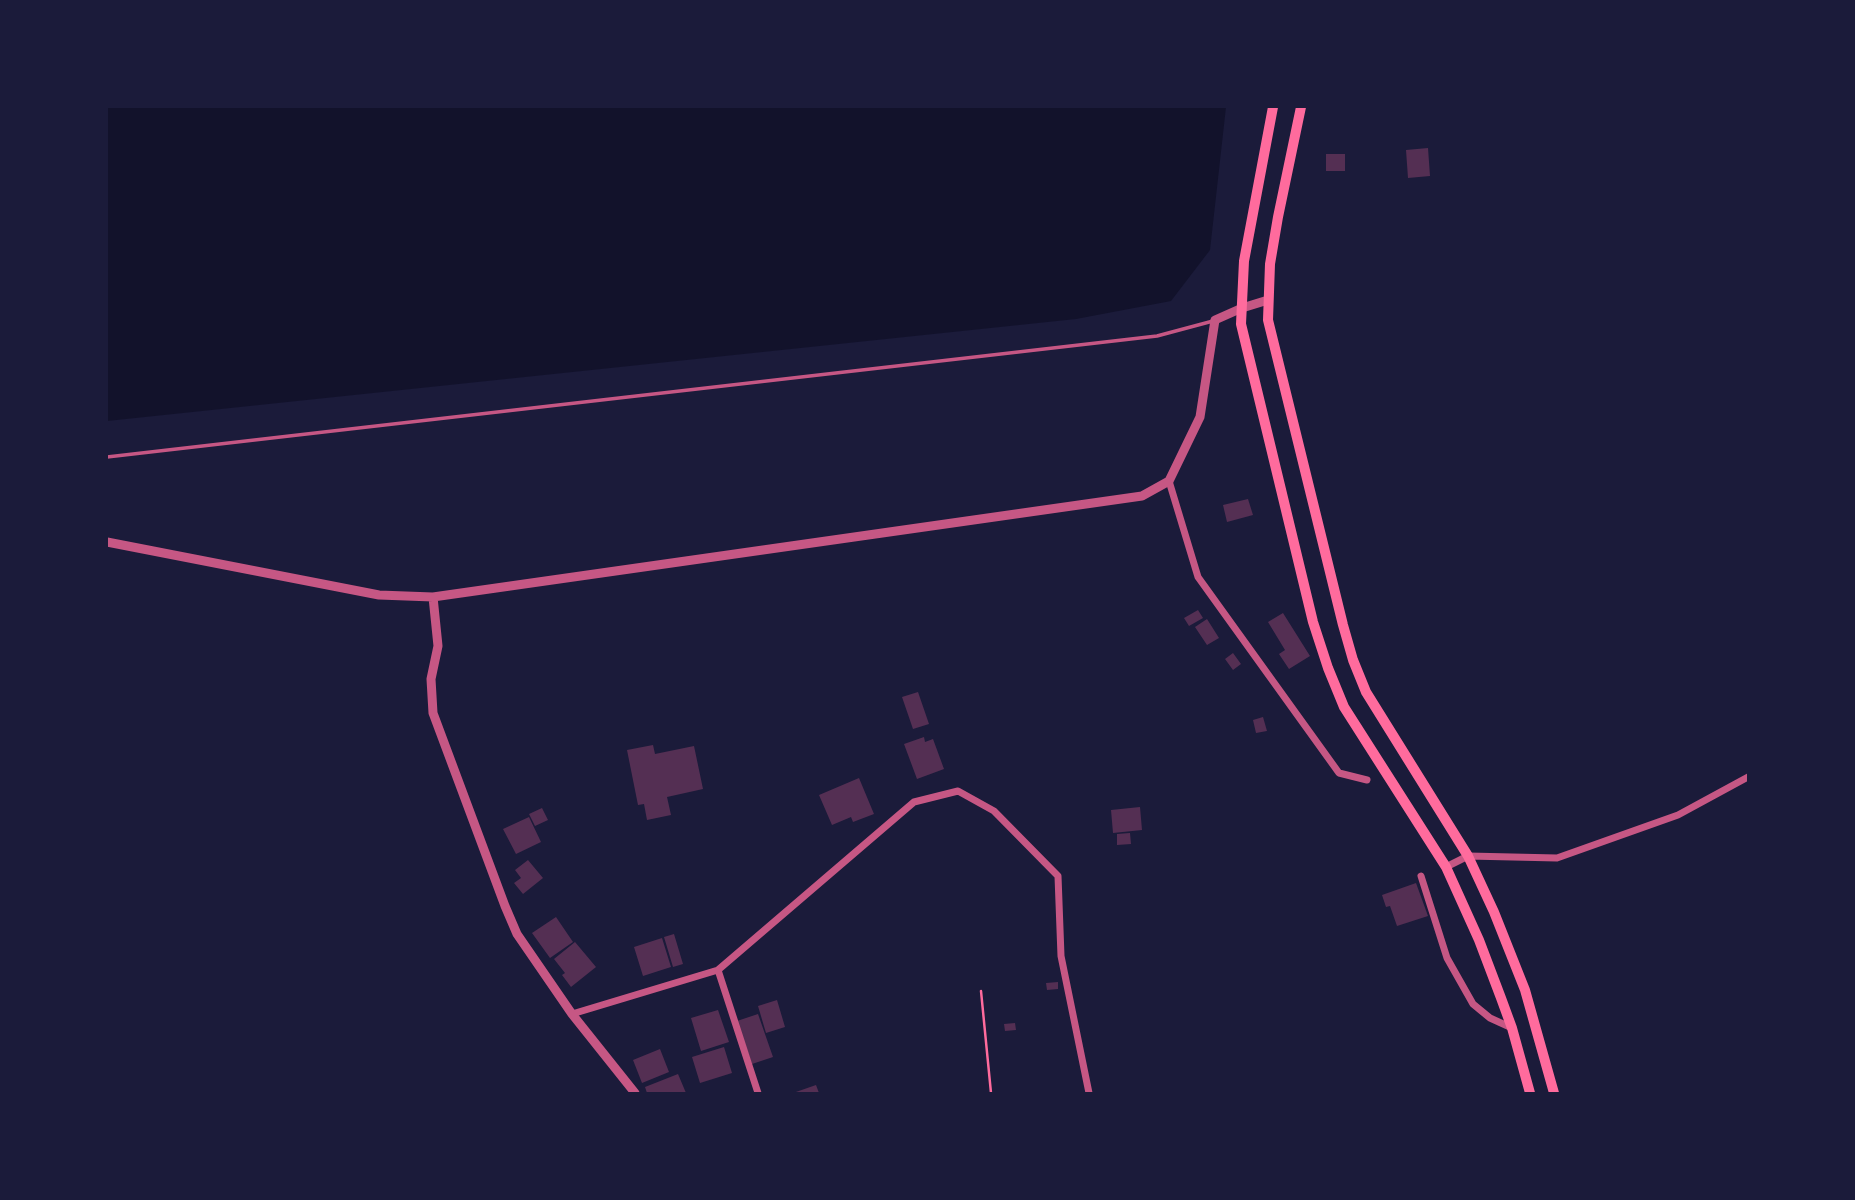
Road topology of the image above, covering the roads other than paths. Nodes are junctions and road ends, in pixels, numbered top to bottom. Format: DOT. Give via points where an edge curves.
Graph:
graph roads {
  1 [pos="1273,107"];
  2 [pos="1301,107"];
  3 [pos="1268,300"];
  4 [pos="1242,308"];
  5 [pos="1215,320"];
  6 [pos="107,457"];
  7 [pos="1169,481"];
  8 [pos="107,542"];
  9 [pos="433,597"];
  10 [pos="1748,777"];
  11 [pos="1367,780"];
  12 [pos="1468,856"];
  13 [pos="1446,867"];
  14 [pos="1422,876"];
  15 [pos="718,970"];
  16 [pos="572,1014"];
  17 [pos="1512,1028"];
  18 [pos="635,1093"];
  19 [pos="758,1093"];
  20 [pos="1089,1093"];
  21 [pos="1530,1093"];
  22 [pos="1554,1093"];
  1 -- 4 [label="main road" via="1244,261"];
  2 -- 3 [label="main road" via="1278,217"];
  3 -- 4 [label="street"];
  3 -- 12 [label="main road" via="1277,361 1353,660 1366,692"];
  4 -- 5 [label="street"];
  4 -- 13 [label="main road" via="1241,324 1328,668 1344,707"];
  5 -- 6 [label="lane" via="1157,335"];
  5 -- 7 [label="street" via="1200,418"];
  7 -- 9 [label="street" via="1142,496"];
  7 -- 11 [label="street" via="1198,578 1339,773"];
  8 -- 9 [label="street" via="379,595"];
  9 -- 16 [label="street" via="438,646 431,679 433,713 517,934"];
  10 -- 12 [label="street" via="1678,815 1557,859"];
  12 -- 13 [label="street"];
  12 -- 22 [label="main road" via="1525,990"];
  13 -- 17 [label="main road"];
  14 -- 17 [label="street" via="1447,958 1474,1004"];
  15 -- 16 [label="street"];
  15 -- 19 [label="street"];
  15 -- 20 [label="street" via="914,802 958,792 994,811 1058,876 1061,956"];
  16 -- 18 [label="street"];
  17 -- 21 [label="main road"];
}
